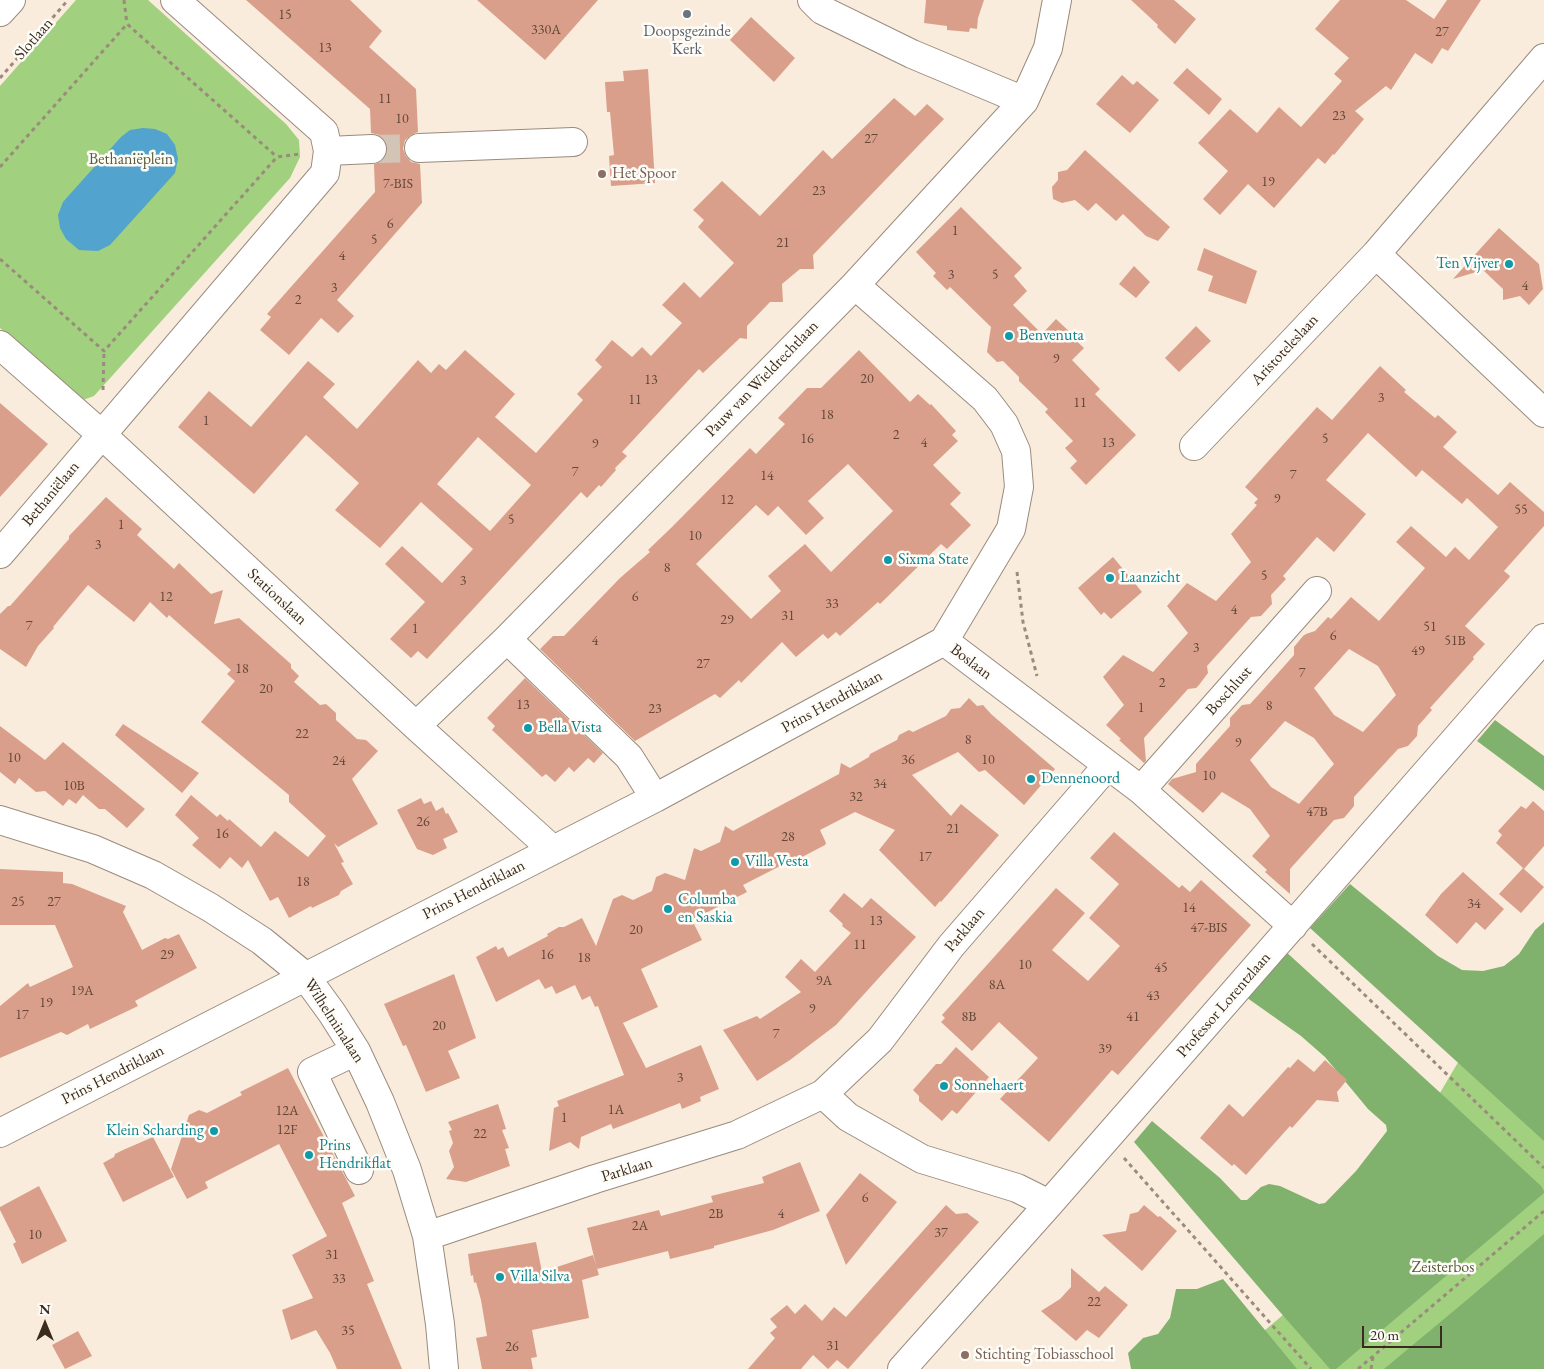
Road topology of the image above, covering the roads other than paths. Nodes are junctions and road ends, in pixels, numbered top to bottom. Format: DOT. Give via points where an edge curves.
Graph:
graph roads {
  1 [pos="11,0"];
  2 [pos="176,0"];
  3 [pos="812,0"];
  4 [pos="1057,0"];
  5 [pos="0,12"];
  6 [pos="1544,58"];
  7 [pos="1024,101"];
  8 [pos="574,142"];
  9 [pos="419,148"];
  10 [pos="372,149"];
  11 [pos="328,151"];
  12 [pos="1376,254"];
  13 [pos="855,285"];
  14 [pos="0,344"];
  15 [pos="1544,412"];
  16 [pos="101,434"];
  17 [pos="1194,446"];
  18 [pos="0,554"];
  19 [pos="1317,591"];
  20 [pos="507,638"];
  21 [pos="1544,638"];
  22 [pos="944,641"];
  23 [pos="416,726"];
  24 [pos="1107,766"];
  25 [pos="1141,790"];
  26 [pos="655,798"];
  27 [pos="0,820"];
  28 [pos="553,850"];
  29 [pos="1293,926"];
  30 [pos="305,976"];
  31 [pos="356,1051"];
  32 [pos="822,1094"];
  33 [pos="0,1133"];
  34 [pos="359,1170"];
  35 [pos="1049,1204"];
  36 [pos="427,1236"];
  37 [pos="444,1369"];
  38 [pos="902,1369"];
  1 -- 5 [label="street"];
  2 -- 11 [label="street" via="324,132"];
  3 -- 7 [label="street" via="822,10 912,54"];
  4 -- 7 [label="street, Pauw van Wieldrechtlaan" via="1048,48"];
  6 -- 12 [label="street, Aristoteleslaan"];
  7 -- 13 [label="street, Pauw van Wieldrechtlaan"];
  8 -- 9 [label="street"];
  10 -- 11 [label="street"];
  11 -- 16 [label="street" via="326,174"];
  12 -- 15 [label="street"];
  12 -- 17 [label="street, Aristoteleslaan"];
  13 -- 20 [label="street, Pauw van Wieldrechtlaan"];
  13 -- 22 [label="street, Boslaan" via="985,399 1004,424 1016,451 1019,487 1011,529"];
  14 -- 16 [label="street, Stationslaan"];
  16 -- 18 [label="street, Bethaniëlaan"];
  16 -- 23 [label="street, Stationslaan"];
  19 -- 25 [label="street, Boschlust"];
  20 -- 23 [label="street, Pauw van Wieldrechtlaan"];
  20 -- 26 [label="street" via="629,757"];
  21 -- 29 [label="street, Professor Lorentzlaan"];
  22 -- 24 [label="street, Boslaan"];
  22 -- 26 [label="street, Prins Hendriklaan"];
  23 -- 28 [label="street, Stationslaan"];
  24 -- 25 [label="street, Boslaan"];
  24 -- 32 [label="street, Parklaan" via="951,946 880,1040"];
  25 -- 29 [label="street, Boslaan"];
  26 -- 28 [label="street, Prins Hendriklaan"];
  27 -- 30 [label="street, Wilhelminalaan" via="93,849 153,875 262,941"];
  28 -- 30 [label="street, Prins Hendriklaan"];
  29 -- 35 [label="street, Professor Lorentzlaan"];
  30 -- 31 [label="street, Wilhelminalaan"];
  30 -- 33 [label="street, Prins Hendriklaan"];
  31 -- 34 [label="street" via="312,1072"];
  31 -- 36 [label="street, Wilhelminalaan" via="407,1170"];
  32 -- 35 [label="street" via="848,1117 922,1158 1018,1188"];
  32 -- 36 [label="street, Parklaan" via="737,1135"];
  35 -- 38 [label="street, Professor Lorentzlaan"];
  36 -- 37 [label="street, Wilhelminalaan"];
}
